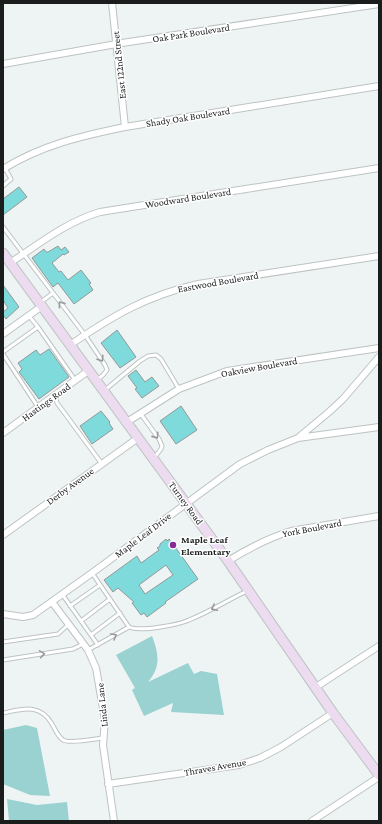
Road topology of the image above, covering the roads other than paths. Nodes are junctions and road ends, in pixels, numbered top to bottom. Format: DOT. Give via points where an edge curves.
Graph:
graph roads {
  1 [pos="112,3"];
  2 [pos="379,4"];
  3 [pos="117,44"];
  4 [pos="3,64"];
  5 [pos="379,86"];
  6 [pos="125,127"];
  7 [pos="4,168"];
  8 [pos="379,168"];
  9 [pos="3,186"];
  10 [pos="3,227"];
  11 [pos="3,253"];
  12 [pos="24,254"];
  13 [pos="379,256"];
  14 [pos="10,263"];
  15 [pos="53,293"];
  16 [pos="41,305"];
  17 [pos="29,316"];
  18 [pos="38,327"];
  19 [pos="3,334"];
  20 [pos="85,335"];
  21 [pos="70,345"];
  22 [pos="379,348"];
  23 [pos="3,353"];
  24 [pos="379,357"];
  25 [pos="88,371"];
  26 [pos="75,380"];
  27 [pos="96,381"];
  28 [pos="179,389"];
  29 [pos="104,392"];
  30 [pos="55,395"];
  31 [pos="38,407"];
  32 [pos="140,413"];
  33 [pos="127,422"];
  34 [pos="379,427"];
  35 [pos="3,433"];
  36 [pos="138,438"];
  37 [pos="298,438"];
  38 [pos="153,458"];
  39 [pos="102,464"];
  40 [pos="186,503"];
  41 [pos="379,516"];
  42 [pos="3,535"];
  43 [pos="228,561"];
  44 [pos="92,573"];
  45 [pos="100,585"];
  46 [pos="249,590"];
  47 [pos="62,594"];
  48 [pos="110,599"];
  49 [pos="52,602"];
  50 [pos="70,606"];
  51 [pos="120,613"];
  52 [pos="3,614"];
  53 [pos="81,621"];
  54 [pos="69,624"];
  55 [pos="129,627"];
  56 [pos="91,635"];
  57 [pos="3,642"];
  58 [pos="83,643"];
  59 [pos="98,645"];
  60 [pos="379,646"];
  61 [pos="88,650"];
  62 [pos="3,660"];
  63 [pos="316,687"];
  64 [pos="333,712"];
  65 [pos="3,713"];
  66 [pos="103,738"];
  67 [pos="376,764"];
  68 [pos="379,776"];
  69 [pos="108,784"];
  70 [pos="114,821"];
  71 [pos="312,821"];
  1 -- 3 [label="street, East 122nd Street"];
  2 -- 3 [label="street, Oak Park Boulevard"];
  3 -- 4 [label="street, Oak Park Boulevard"];
  3 -- 6 [label="street, East 122nd Street"];
  5 -- 6 [label="street, Shady Oak Boulevard"];
  6 -- 7 [label="street, Shady Oak Boulevard" via="66,140"];
  7 -- 9 [label="lane" via="11,179"];
  8 -- 12 [label="street, Woodward Boulevard" via="100,212 64,227"];
  10 -- 12 [label="lane"];
  11 -- 14 [label="main road, Turney Road"];
  12 -- 14 [label="street, Woodward Boulevard"];
  12 -- 15 [label="lane"];
  13 -- 20 [label="street, Eastwood Boulevard" via="176,289 123,311"];
  14 -- 16 [label="main road, Turney Road"];
  15 -- 16 [label="lane"];
  20 -- 15 [label="lane, one-way"];
  16 -- 17 [label="street"];
  16 -- 21 [label="main road, Turney Road"];
  17 -- 18 [label="lane"];
  17 -- 19 [label="street"];
  18 -- 23 [label="lane"];
  18 -- 26 [label="lane"];
  20 -- 21 [label="street, Eastwood Boulevard"];
  20 -- 27 [label="lane, one-way" via="106,367 106,373"];
  21 -- 25 [label="main road, Turney Road"];
  22 -- 28 [label="street, Oakview Boulevard" via="227,372"];
  23 -- 31 [label="lane"];
  24 -- 37 [label="street" via="343,399"];
  25 -- 26 [label="street, Hastings Road"];
  25 -- 27 [label="main road, Turney Road"];
  26 -- 30 [label="street, Hastings Road"];
  27 -- 29 [label="main road, Turney Road"];
  28 -- 29 [label="lane" via="156,355 140,361"];
  28 -- 32 [label="street, Oakview Boulevard"];
  29 -- 33 [label="main road, Turney Road"];
  30 -- 31 [label="street, Hastings Road"];
  30 -- 39 [label="lane" via="60,407"];
  31 -- 35 [label="street, Hastings Road"];
  32 -- 33 [label="street, Oakview Boulevard"];
  32 -- 38 [label="lane, one-way" via="162,446"];
  33 -- 36 [label="main road, Turney Road"];
  34 -- 37 [label="street, Maple Leaf Drive"];
  36 -- 38 [label="main road, Turney Road"];
  36 -- 39 [label="street, Derby Avenue"];
  37 -- 40 [label="street, Maple Leaf Drive" via="240,464"];
  38 -- 40 [label="main road, Turney Road"];
  39 -- 42 [label="street, Derby Avenue"];
  40 -- 43 [label="main road, Turney Road"];
  40 -- 44 [label="street, Maple Leaf Drive"];
  41 -- 43 [label="street, York Boulevard" via="291,531 253,546"];
  43 -- 46 [label="main road, Turney Road"];
  44 -- 45 [label="lane"];
  44 -- 47 [label="street, Maple Leaf Drive"];
  45 -- 48 [label="lane"];
  45 -- 50 [label="lane"];
  46 -- 55 [label="lane, one-way" via="188,621 147,629"];
  46 -- 63 [label="main road, Turney Road"];
  47 -- 49 [label="street, Maple Leaf Drive"];
  47 -- 50 [label="lane"];
  48 -- 51 [label="lane"];
  48 -- 53 [label="lane"];
  49 -- 52 [label="street, Maple Leaf Drive" via="33,615 23,618"];
  49 -- 54 [label="street, Linda Lane"];
  50 -- 53 [label="lane"];
  51 -- 55 [label="lane"];
  51 -- 56 [label="lane"];
  53 -- 56 [label="lane"];
  54 -- 57 [label="lane" via="58,634"];
  54 -- 58 [label="street, Linda Lane"];
  59 -- 55 [label="lane, one-way"];
  56 -- 59 [label="lane"];
  58 -- 61 [label="street, Linda Lane"];
  62 -- 58 [label="lane, one-way" via="73,650"];
  59 -- 61 [label="lane"];
  60 -- 63 [label="street"];
  61 -- 66 [label="street, Linda Lane" via="98,678 105,720"];
  63 -- 64 [label="main road, Turney Road"];
  64 -- 67 [label="main road, Turney Road"];
  64 -- 69 [label="street, Thraves Avenue" via="281,747 240,765"];
  65 -- 66 [label="lane" via="30,708 37,710 50,719 60,737 66,741"];
  66 -- 69 [label="street, Linda Lane"];
  67 -- 68 [label="main road, Turney Road"];
  68 -- 71 [label="street"];
  69 -- 70 [label="street, Linda Lane"];
}
